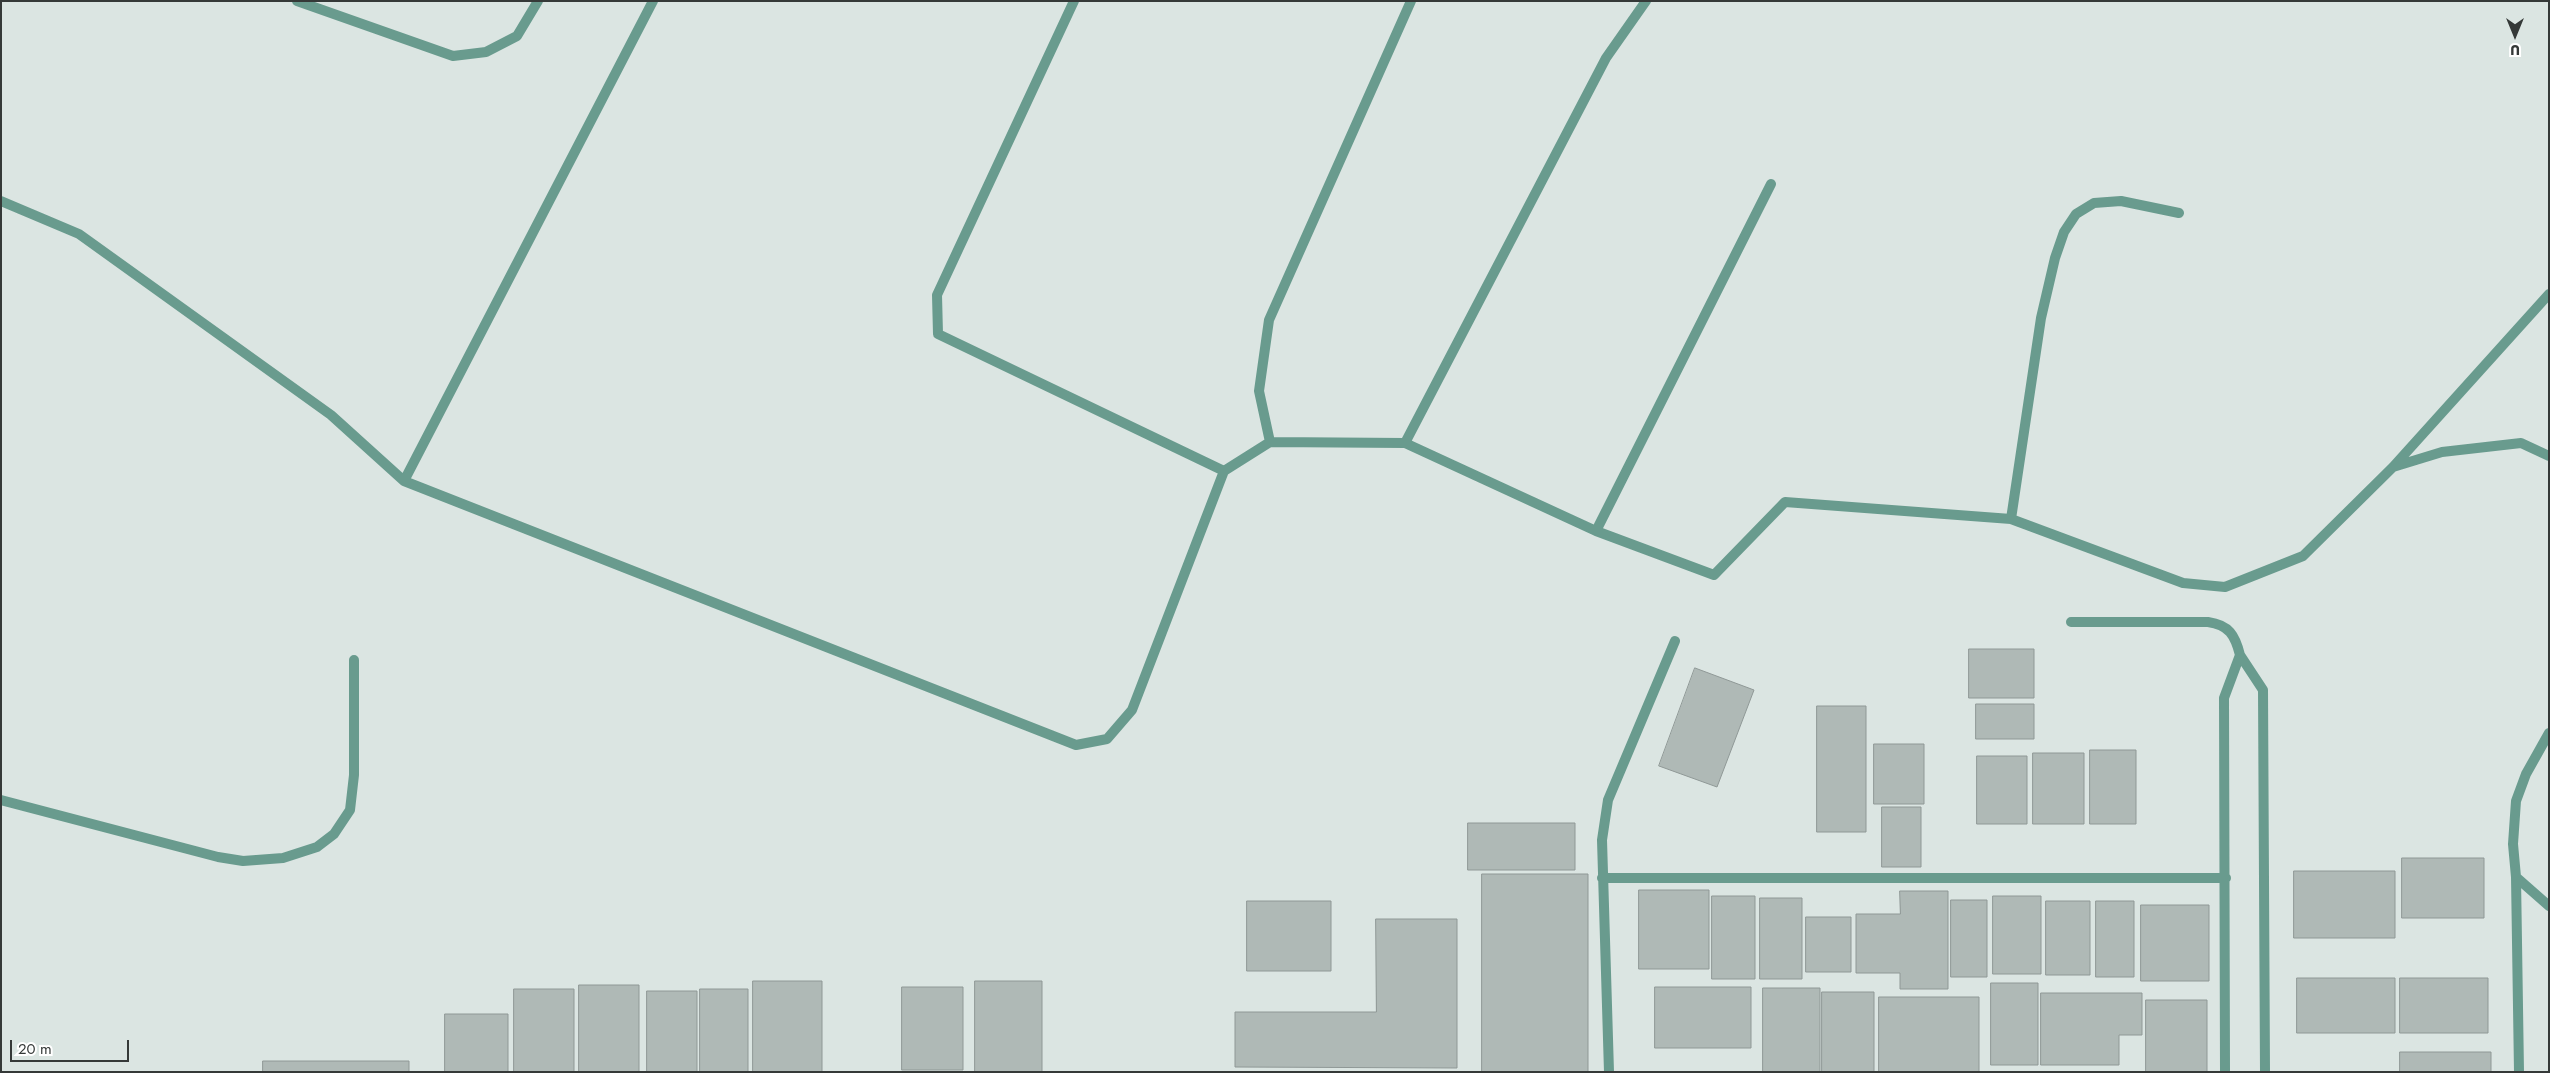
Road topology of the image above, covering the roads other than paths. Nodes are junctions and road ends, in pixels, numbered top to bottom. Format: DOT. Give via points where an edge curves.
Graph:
graph roads {
  1 [pos="297,1"];
  2 [pos="538,1"];
  3 [pos="653,1"];
  4 [pos="1074,1"];
  5 [pos="1411,1"];
  6 [pos="1646,1"];
  7 [pos="1771,184"];
  8 [pos="1,201"];
  9 [pos="2179,213"];
  10 [pos="2549,294"];
  11 [pos="1270,442"];
  12 [pos="1405,443"];
  13 [pos="2549,456"];
  14 [pos="2392,467"];
  15 [pos="1224,471"];
  16 [pos="404,481"];
  17 [pos="2011,519"];
  18 [pos="1596,531"];
  19 [pos="2071,622"];
  20 [pos="1675,641"];
  21 [pos="2240,655"];
  22 [pos="354,660"];
  23 [pos="2549,733"];
  24 [pos="1,800"];
  25 [pos="2516,877"];
  26 [pos="1602,878"];
  27 [pos="2226,878"];
  28 [pos="2549,906"];
  29 [pos="1610,1072"];
  30 [pos="2225,1072"];
  31 [pos="2265,1072"];
  32 [pos="2519,1072"];
  1 -- 2 [label="street" via="453,56 486,52 517,36"];
  3 -- 16 [label="street"];
  4 -- 15 [label="street" via="937,295 938,334"];
  5 -- 11 [label="street" via="1269,320 1258,392"];
  6 -- 12 [label="street" via="1606,58"];
  7 -- 18 [label="street"];
  8 -- 16 [label="street" via="79,234 331,415"];
  9 -- 17 [label="street" via="2121,202 2094,203 2076,214 2064,232 2041,318"];
  10 -- 14 [label="street"];
  11 -- 12 [label="street"];
  11 -- 15 [label="street"];
  12 -- 18 [label="street"];
  13 -- 14 [label="street" via="2521,443 2442,452"];
  14 -- 17 [label="street" via="2303,556 2225,587 2183,583"];
  15 -- 16 [label="street" via="1132,710 1107,739 1076,745"];
  17 -- 18 [label="street" via="1785,502 1714,575"];
  19 -- 21 [label="street" via="2220,624 2234,635"];
  20 -- 26 [label="street" via="1608,800 1602,840"];
  21 -- 27 [label="street" via="2224,698"];
  21 -- 31 [label="street" via="2263,690"];
  22 -- 24 [label="street" via="354,775 350,810 334,834 317,847 283,858 243,861"];
  23 -- 25 [label="street" via="2526,774 2516,801 2513,844"];
  25 -- 28 [label="street"];
  25 -- 32 [label="street"];
  26 -- 27 [label="street"];
  26 -- 29 [label="street"];
  27 -- 30 [label="street"];
}
